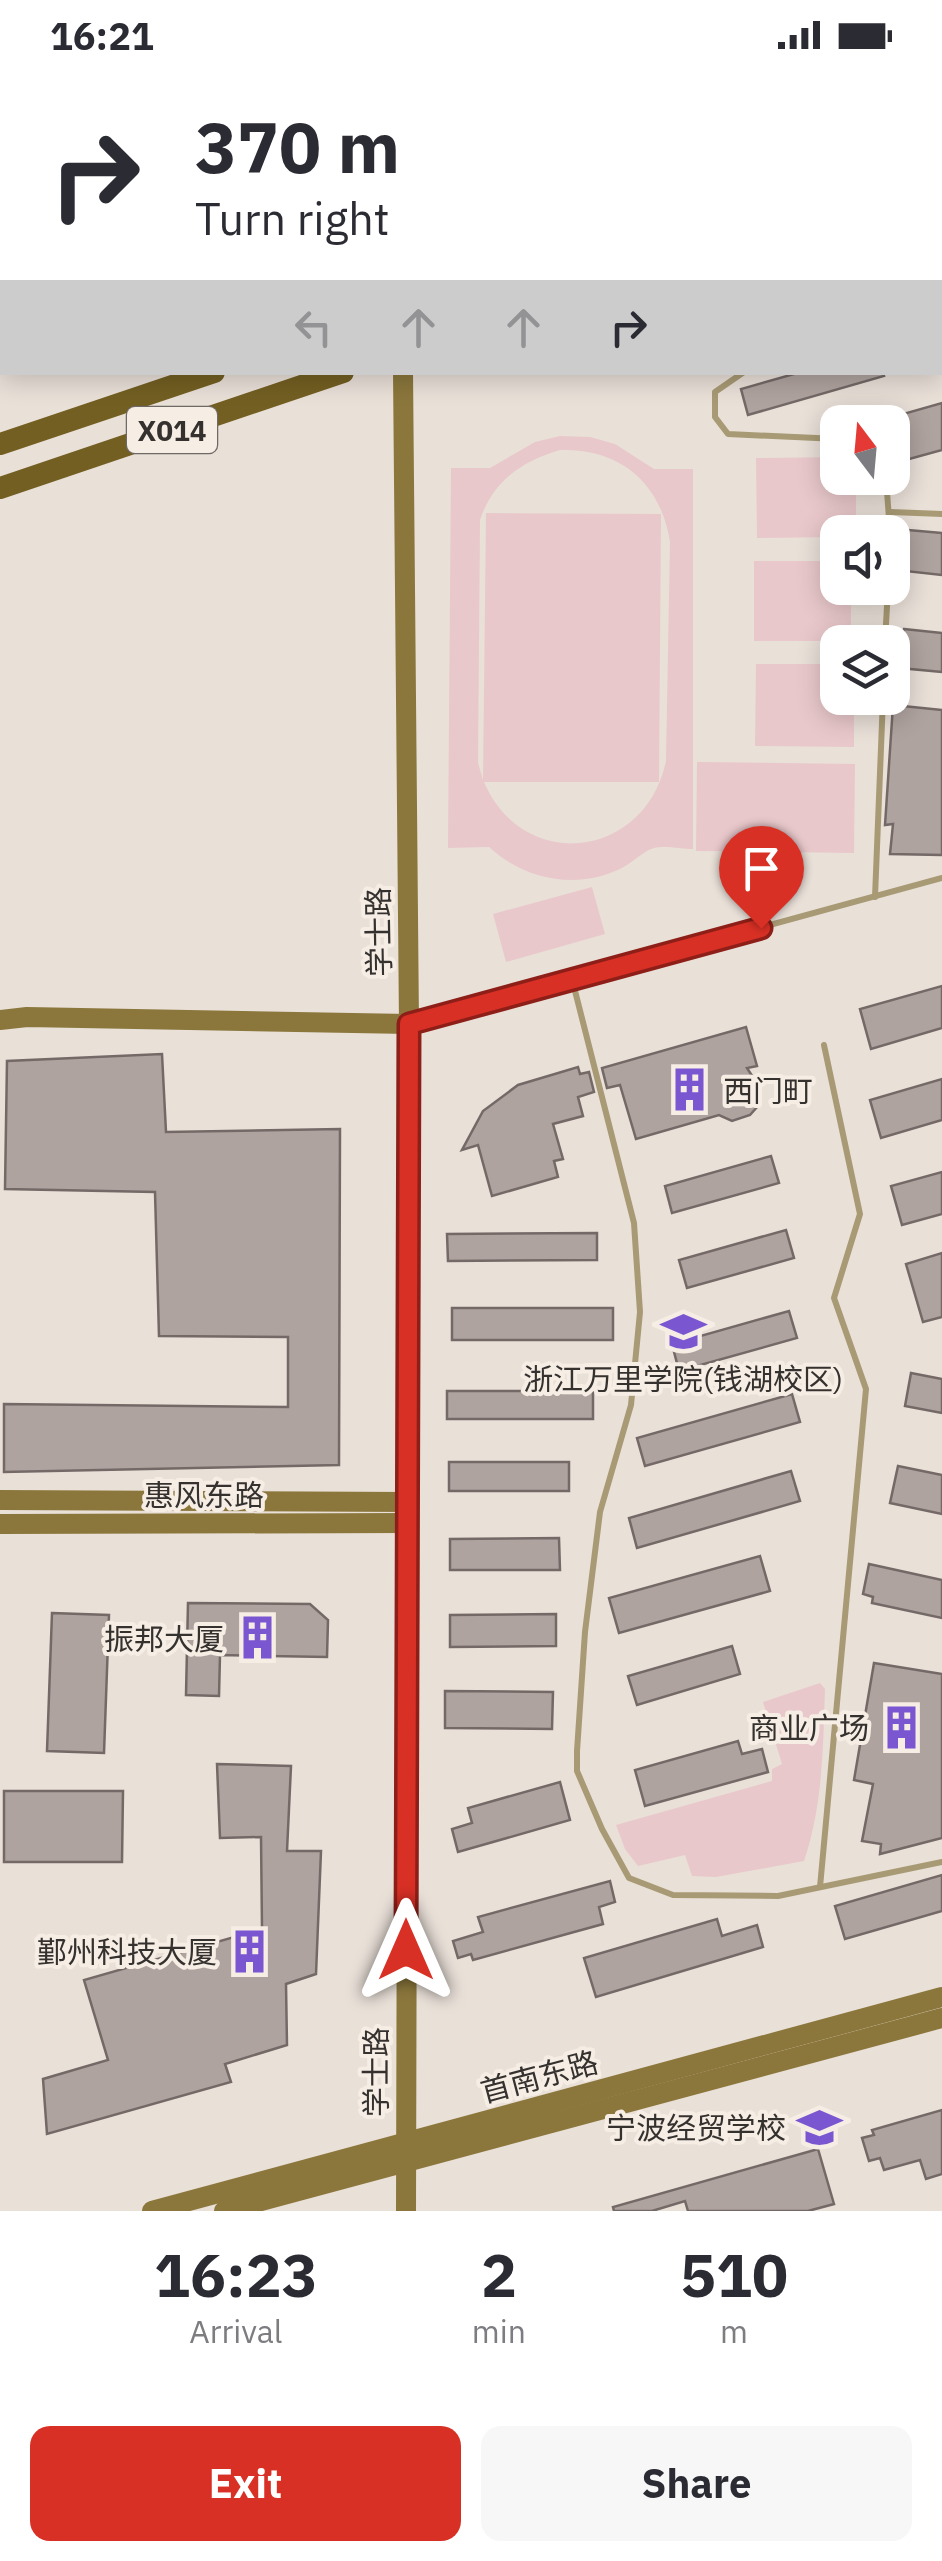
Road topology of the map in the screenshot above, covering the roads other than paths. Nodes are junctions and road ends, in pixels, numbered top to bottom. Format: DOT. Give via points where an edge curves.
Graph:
graph roads {
  1 [pos="205,375"];
  2 [pos="335,375"];
  3 [pos="403,375"];
  4 [pos="740,375"];
  5 [pos="820,438"];
  6 [pos="0,444"];
  7 [pos="0,488"];
  8 [pos="888,495"];
  9 [pos="891,512"];
  10 [pos="942,514"];
  11 [pos="891,515"];
  12 [pos="882,715"];
  13 [pos="942,878"];
  14 [pos="874,897"];
  15 [pos="572,979"];
  16 [pos="0,1020"];
  17 [pos="409,1024"];
  18 [pos="824,1045"];
  19 [pos="0,1500"];
  20 [pos="408,1512"];
  21 [pos="0,1524"];
  22 [pos="942,1862"];
  23 [pos="820,1887"];
  24 [pos="942,1997"];
  25 [pos="942,2018"];
  26 [pos="404,2153"];
  27 [pos="152,2211"];
  28 [pos="224,2211"];
  29 [pos="406,2211"];
  1 -- 6 [label="main road, X014"];
  2 -- 7 [label="main road, X014"];
  3 -- 17 [label="street, 学士路"];
  4 -- 5 [label="lane" via="715,392 716,417 728,434"];
  8 -- 9 [label="lane"];
  9 -- 10 [label="lane"];
  9 -- 11 [label="lane"];
  12 -- 14 [label="lane"];
  13 -- 14 [label="lane"];
  14 -- 15 [label="lane"];
  15 -- 17 [label="lane"];
  15 -- 23 [label="lane" via="634,1223 640,1312 631,1406 600,1512 578,1771 628,1878 673,1895 778,1896"];
  16 -- 17 [label="street"];
  17 -- 20 [label="street, 学士路"];
  18 -- 23 [label="lane" via="860,1214 834,1298 866,1390"];
  19 -- 20 [label="street, 惠风东路"];
  20 -- 21 [label="street, 惠风东路"];
  20 -- 26 [label="street, 学士路"];
  22 -- 23 [label="lane"];
  24 -- 26 [label="street, 首南东路"];
  25 -- 26 [label="street, 首南东路"];
  26 -- 27 [label="street, 首南东路"];
  26 -- 28 [label="street, 首南东路"];
  26 -- 29 [label="street, 学士路"];
}
